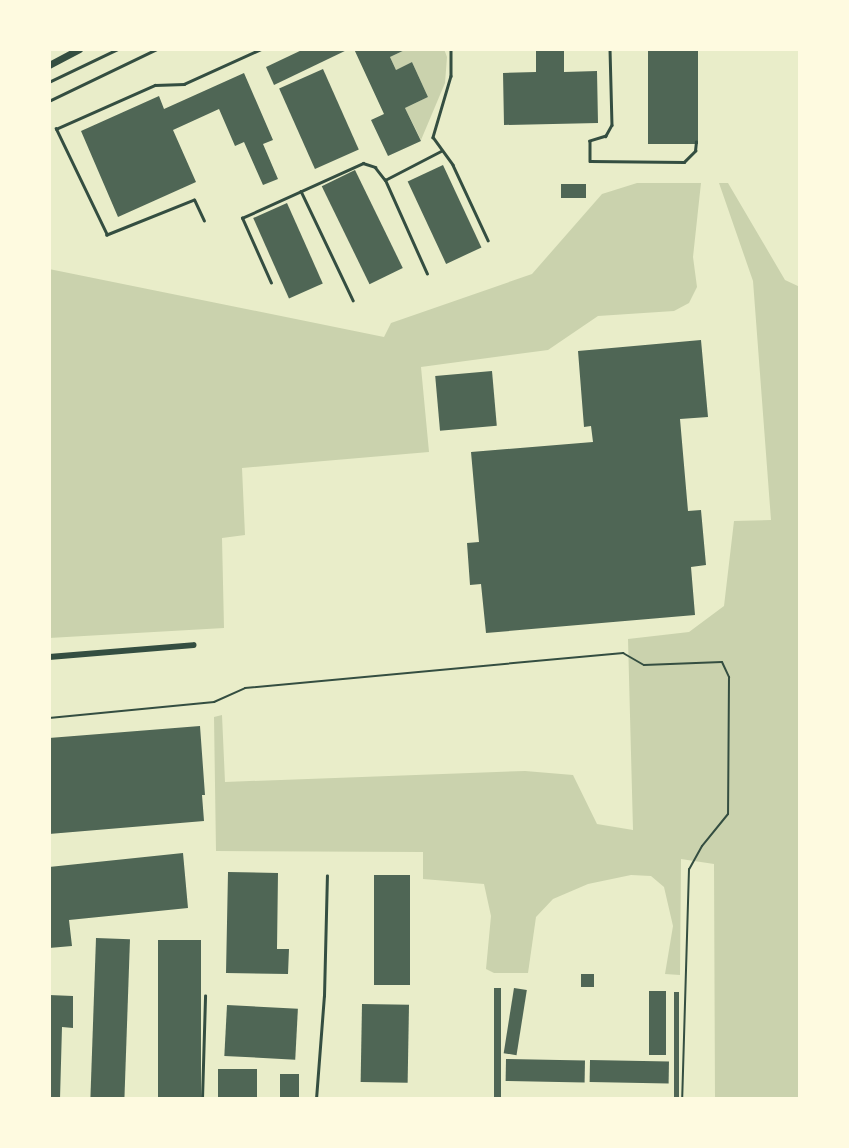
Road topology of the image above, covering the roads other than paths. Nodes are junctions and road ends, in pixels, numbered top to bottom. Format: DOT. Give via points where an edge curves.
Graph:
graph roads {
  1 [pos="79,49"];
  2 [pos="118,49"];
  3 [pos="157,49"];
  4 [pos="261,49"];
  5 [pos="451,49"];
  6 [pos="610,49"];
  7 [pos="49,65"];
  8 [pos="49,82"];
  9 [pos="49,101"];
  10 [pos="696,142"];
  11 [pos="441,151"];
  12 [pos="385,180"];
  13 [pos="301,191"];
  14 [pos="204,221"];
  15 [pos="488,240"];
  16 [pos="427,274"];
  17 [pos="271,282"];
  18 [pos="354,300"];
  19 [pos="194,645"];
  20 [pos="49,657"];
  21 [pos="327,876"];
  22 [pos="205,996"];
  23 [pos="202,1099"];
  24 [pos="316,1099"];
  1 -- 7 [label="street"];
  2 -- 8 [label="lane"];
  3 -- 9 [label="lane"];
  4 -- 14 [label="lane" via="184,84 155,85 56,129 107,235 194,200"];
  5 -- 11 [label="lane" via="451,76 434,125 433,136"];
  6 -- 10 [label="lane" via="612,125 606,136 590,141 590,161 684,162 695,151"];
  11 -- 12 [label="lane"];
  11 -- 15 [label="lane" via="453,165"];
  12 -- 13 [label="lane" via="375,167 363,163"];
  12 -- 16 [label="lane"];
  13 -- 17 [label="lane" via="242,218"];
  13 -- 18 [label="lane"];
  19 -- 20 [label="street"];
  21 -- 24 [label="lane"];
  22 -- 23 [label="lane"];
}
